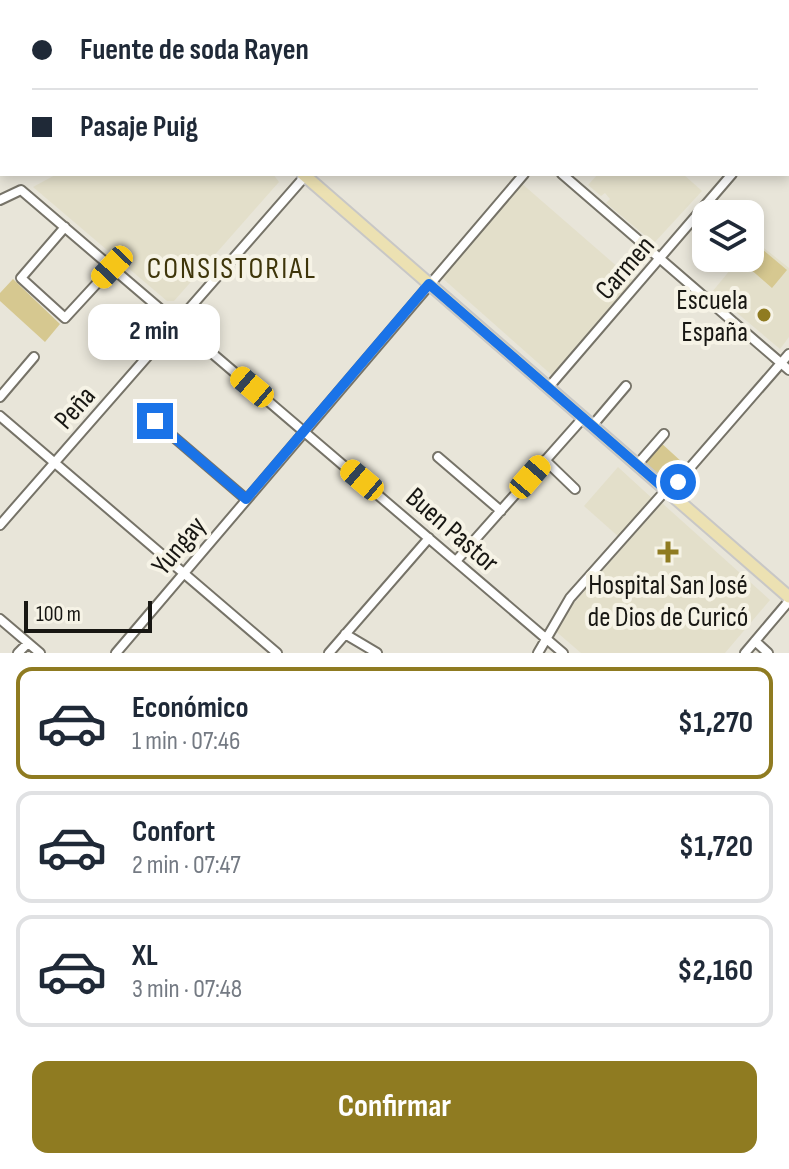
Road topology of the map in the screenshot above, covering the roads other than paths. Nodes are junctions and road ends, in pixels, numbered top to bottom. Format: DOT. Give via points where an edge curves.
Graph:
graph roads {
  1 [pos="304,176"];
  2 [pos="306,176"];
  3 [pos="522,176"];
  4 [pos="564,176"];
  5 [pos="730,176"];
  6 [pos="0,200"];
  7 [pos="65,227"];
  8 [pos="660,259"];
  9 [pos="112,267"];
  10 [pos="429,284"];
  11 [pos="177,323"];
  12 [pos="789,354"];
  13 [pos="34,357"];
  14 [pos="781,363"];
  15 [pos="789,370"];
  16 [pos="626,386"];
  17 [pos="548,388"];
  18 [pos="0,397"];
  19 [pos="0,416"];
  20 [pos="155,421"];
  21 [pos="587,422"];
  22 [pos="304,431"];
  23 [pos="664,434"];
  24 [pos="438,457"];
  25 [pos="545,460"];
  26 [pos="54,463"];
  27 [pos="637,465"];
  28 [pos="575,489"];
  29 [pos="666,490"];
  30 [pos="246,499"];
  31 [pos="501,511"];
  32 [pos="0,525"];
  33 [pos="429,538"];
  34 [pos="456,561"];
  35 [pos="184,573"];
  36 [pos="789,599"];
  37 [pos="0,619"];
  38 [pos="345,634"];
  39 [pos="548,640"];
  40 [pos="755,641"];
  41 [pos="28,643"];
  42 [pos="18,653"];
  43 [pos="40,653"];
  44 [pos="116,653"];
  45 [pos="277,653"];
  46 [pos="329,653"];
  47 [pos="377,653"];
  48 [pos="538,653"];
  49 [pos="563,653"];
  50 [pos="745,653"];
  51 [pos="768,653"];
  1 -- 11 [label="street, Peña"];
  2 -- 10 [label="main road"];
  3 -- 10 [label="street, Yungay"];
  4 -- 8 [label="street"];
  5 -- 8 [label="street, Carmen"];
  6 -- 7 [label="street, Buen Pastor" via="21,190"];
  7 -- 9 [label="street, Buen Pastor"];
  7 -- 9 [label="street" via="21,278 65,318"];
  8 -- 14 [label="street"];
  8 -- 17 [label="street, Carmen"];
  9 -- 11 [label="street, Buen Pastor"];
  10 -- 17 [label="main road"];
  10 -- 22 [label="street, Yungay"];
  11 -- 22 [label="street, Buen Pastor"];
  11 -- 26 [label="street, Peña"];
  12 -- 14 [label="street"];
  13 -- 18 [label="street"];
  14 -- 15 [label="street"];
  14 -- 29 [label="street"];
  16 -- 21 [label="street"];
  17 -- 21 [label="main road"];
  19 -- 26 [label="street"];
  20 -- 30 [label="street"];
  21 -- 25 [label="street"];
  21 -- 27 [label="main road"];
  22 -- 30 [label="street, Yungay"];
  22 -- 33 [label="street, Buen Pastor"];
  23 -- 27 [label="street"];
  24 -- 31 [label="street"];
  25 -- 28 [label="street"];
  25 -- 31 [label="street"];
  26 -- 32 [label="street, Peña"];
  26 -- 35 [label="street"];
  27 -- 29 [label="main road"];
  29 -- 36 [label="main road"];
  29 -- 39 [label="street" via="570,598"];
  30 -- 35 [label="street, Yungay"];
  31 -- 34 [label="street"];
  33 -- 34 [label="street, Buen Pastor"];
  33 -- 38 [label="street"];
  34 -- 39 [label="street, Buen Pastor"];
  35 -- 44 [label="street, Yungay"];
  35 -- 45 [label="street"];
  36 -- 40 [label="street"];
  37 -- 41 [label="street"];
  38 -- 46 [label="street"];
  38 -- 47 [label="street"];
  39 -- 48 [label="street"];
  39 -- 49 [label="street, Buen Pastor"];
  40 -- 50 [label="street"];
  40 -- 51 [label="street"];
  41 -- 42 [label="street"];
  41 -- 43 [label="street"];
}
